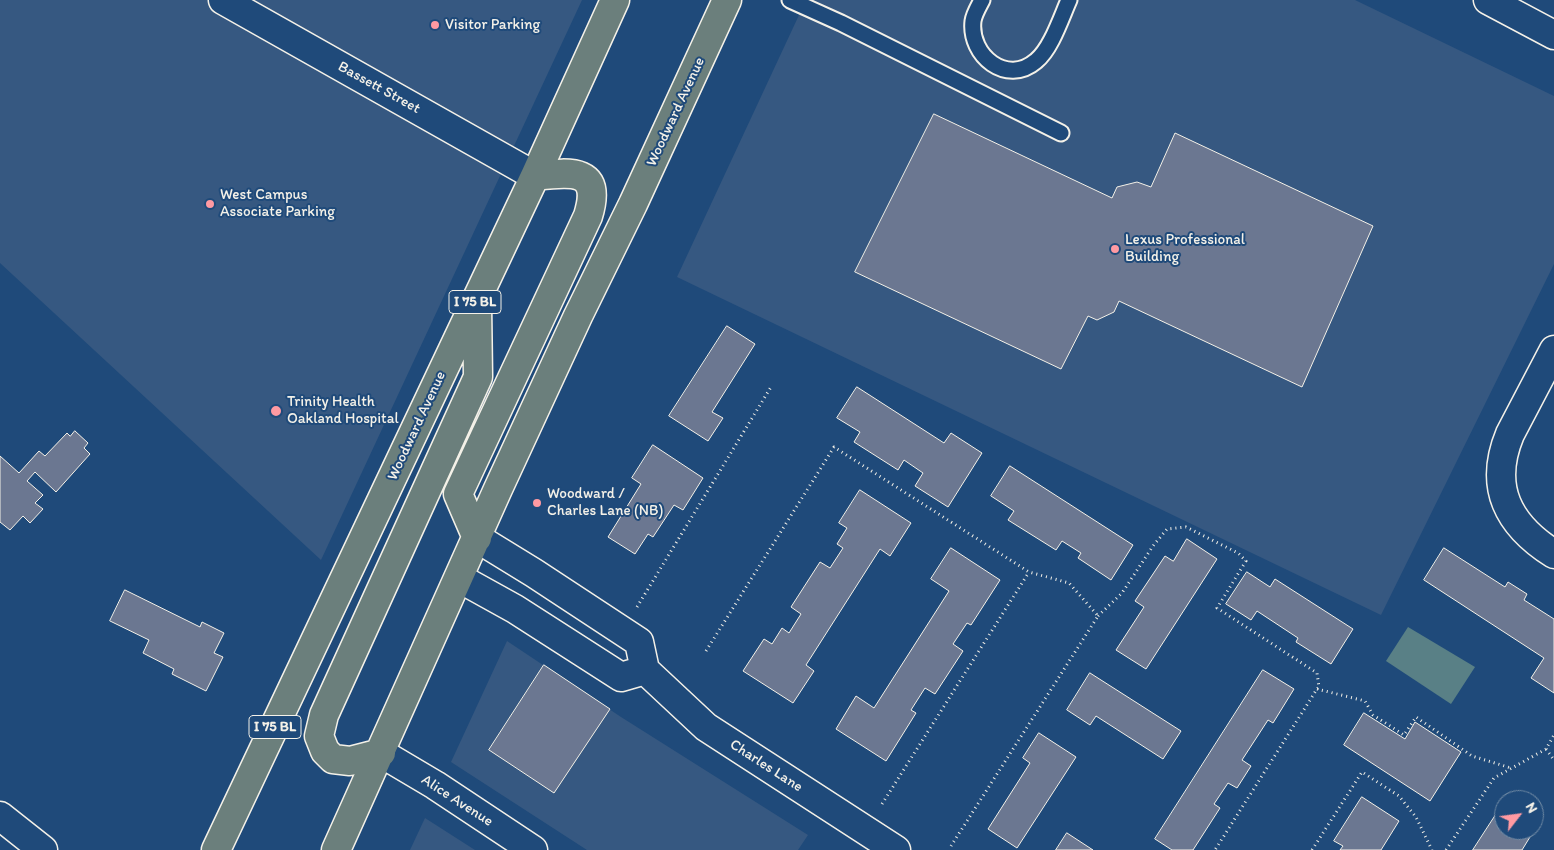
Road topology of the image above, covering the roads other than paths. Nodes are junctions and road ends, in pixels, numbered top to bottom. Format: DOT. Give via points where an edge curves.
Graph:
graph roads {
  1 [pos="224,0"];
  2 [pos="615,0"];
  3 [pos="727,0"];
  4 [pos="790,0"];
  5 [pos="982,0"];
  6 [pos="1069,0"];
  7 [pos="1488,0"];
  8 [pos="1554,35"];
  9 [pos="1061,133"];
  10 [pos="535,176"];
  11 [pos="477,297"];
  12 [pos="1554,350"];
  13 [pos="477,538"];
  14 [pos="1554,554"];
  15 [pos="459,578"];
  16 [pos="646,670"];
  17 [pos="381,753"];
  18 [pos="0,816"];
  19 [pos="43,850"];
  20 [pos="216,850"];
  21 [pos="336,850"];
  22 [pos="533,850"];
  23 [pos="896,850"];
  1 -- 10 [label="street, Bassett Street"];
  2 -- 10 [label="main road, Woodward Avenue / I 75 BL"];
  3 -- 13 [label="main road, Woodward Avenue"];
  4 -- 9 [label="lane"];
  5 -- 6 [label="lane" via="973,21 978,47 993,65 1011,71 1031,66 1041,56"];
  7 -- 8 [label="street"];
  10 -- 11 [label="main road, Woodward Avenue / I 75 BL"];
  10 -- 13 [label="main road" via="565,172 582,177 593,194 592,204 458,494"];
  11 -- 17 [label="main road" via="478,377 324,715 319,736 325,751 333,759 350,761"];
  11 -- 20 [label="main road, Woodward Avenue / I 75 BL"];
  12 -- 14 [label="street" via="1510,434 1501,467 1504,495 1513,515 1526,534"];
  13 -- 15 [label="main road, Woodward Avenue"];
  13 -- 16 [label="street" via="639,642"];
  15 -- 16 [label="street" via="515,609 620,677"];
  15 -- 17 [label="main road, Woodward Avenue"];
  16 -- 23 [label="street, Charles Lane" via="706,728"];
  17 -- 21 [label="main road, Woodward Avenue"];
  17 -- 22 [label="street, Alice Avenue"];
  18 -- 19 [label="street"];
}
